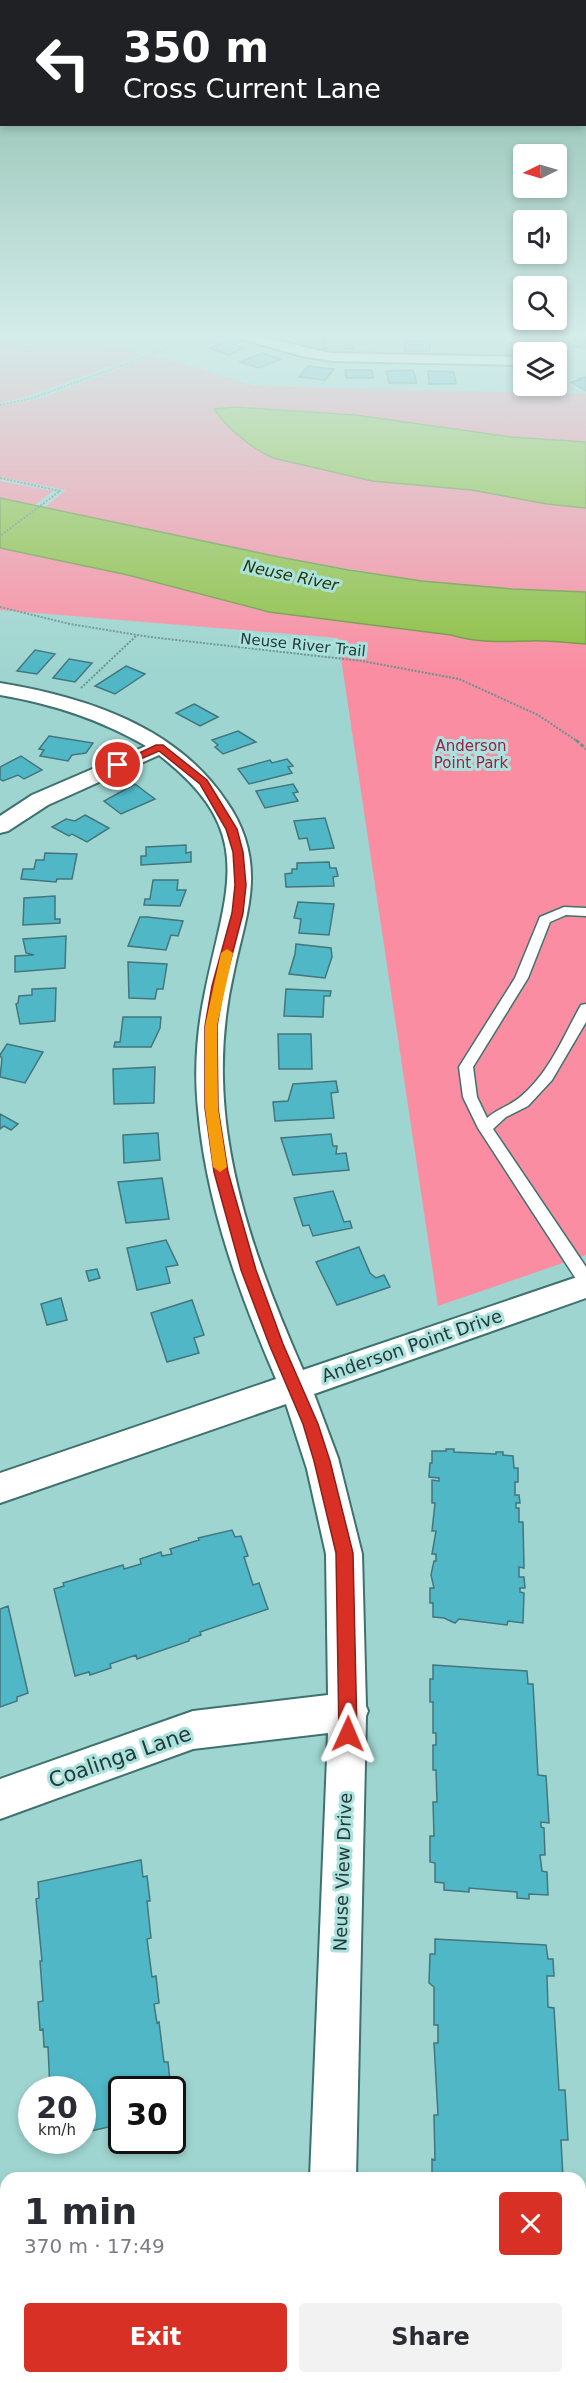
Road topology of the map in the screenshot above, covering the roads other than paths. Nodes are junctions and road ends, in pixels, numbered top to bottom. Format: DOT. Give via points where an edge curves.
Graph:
graph roads {
  1 [pos="0,689"];
  2 [pos="160,747"];
  3 [pos="0,826"];
  4 [pos="586,912"];
  5 [pos="586,1008"];
  6 [pos="485,1128"];
  7 [pos="586,1280"];
  8 [pos="586,1286"];
  9 [pos="294,1386"];
  10 [pos="0,1488"];
  11 [pos="349,1711"];
  12 [pos="0,1799"];
  13 [pos="333,2172"];
  1 -- 2 [label="street, Neuse View Drive" via="75,706 126,726"];
  2 -- 3 [label="street" via="40,800"];
  2 -- 9 [label="street, Neuse View Drive" via="204,782 232,829 238,852 237,913 211,1026 211,1108 221,1172 248,1270"];
  4 -- 6 [label="lane" via="564,911 544,920 537,948 513,998 466,1067 470,1097"];
  5 -- 6 [label="lane" via="546,1077 523,1102 501,1113"];
  6 -- 7 [label="lane"];
  8 -- 9 [label="street, Anderson Point Drive"];
  9 -- 10 [label="street, Anderson Point Drive"];
  9 -- 11 [label="street, Neuse View Drive" via="322,1461 344,1553"];
  11 -- 12 [label="street, Coalinga Lane" via="193,1730"];
  11 -- 13 [label="street, Neuse View Drive"];
}
